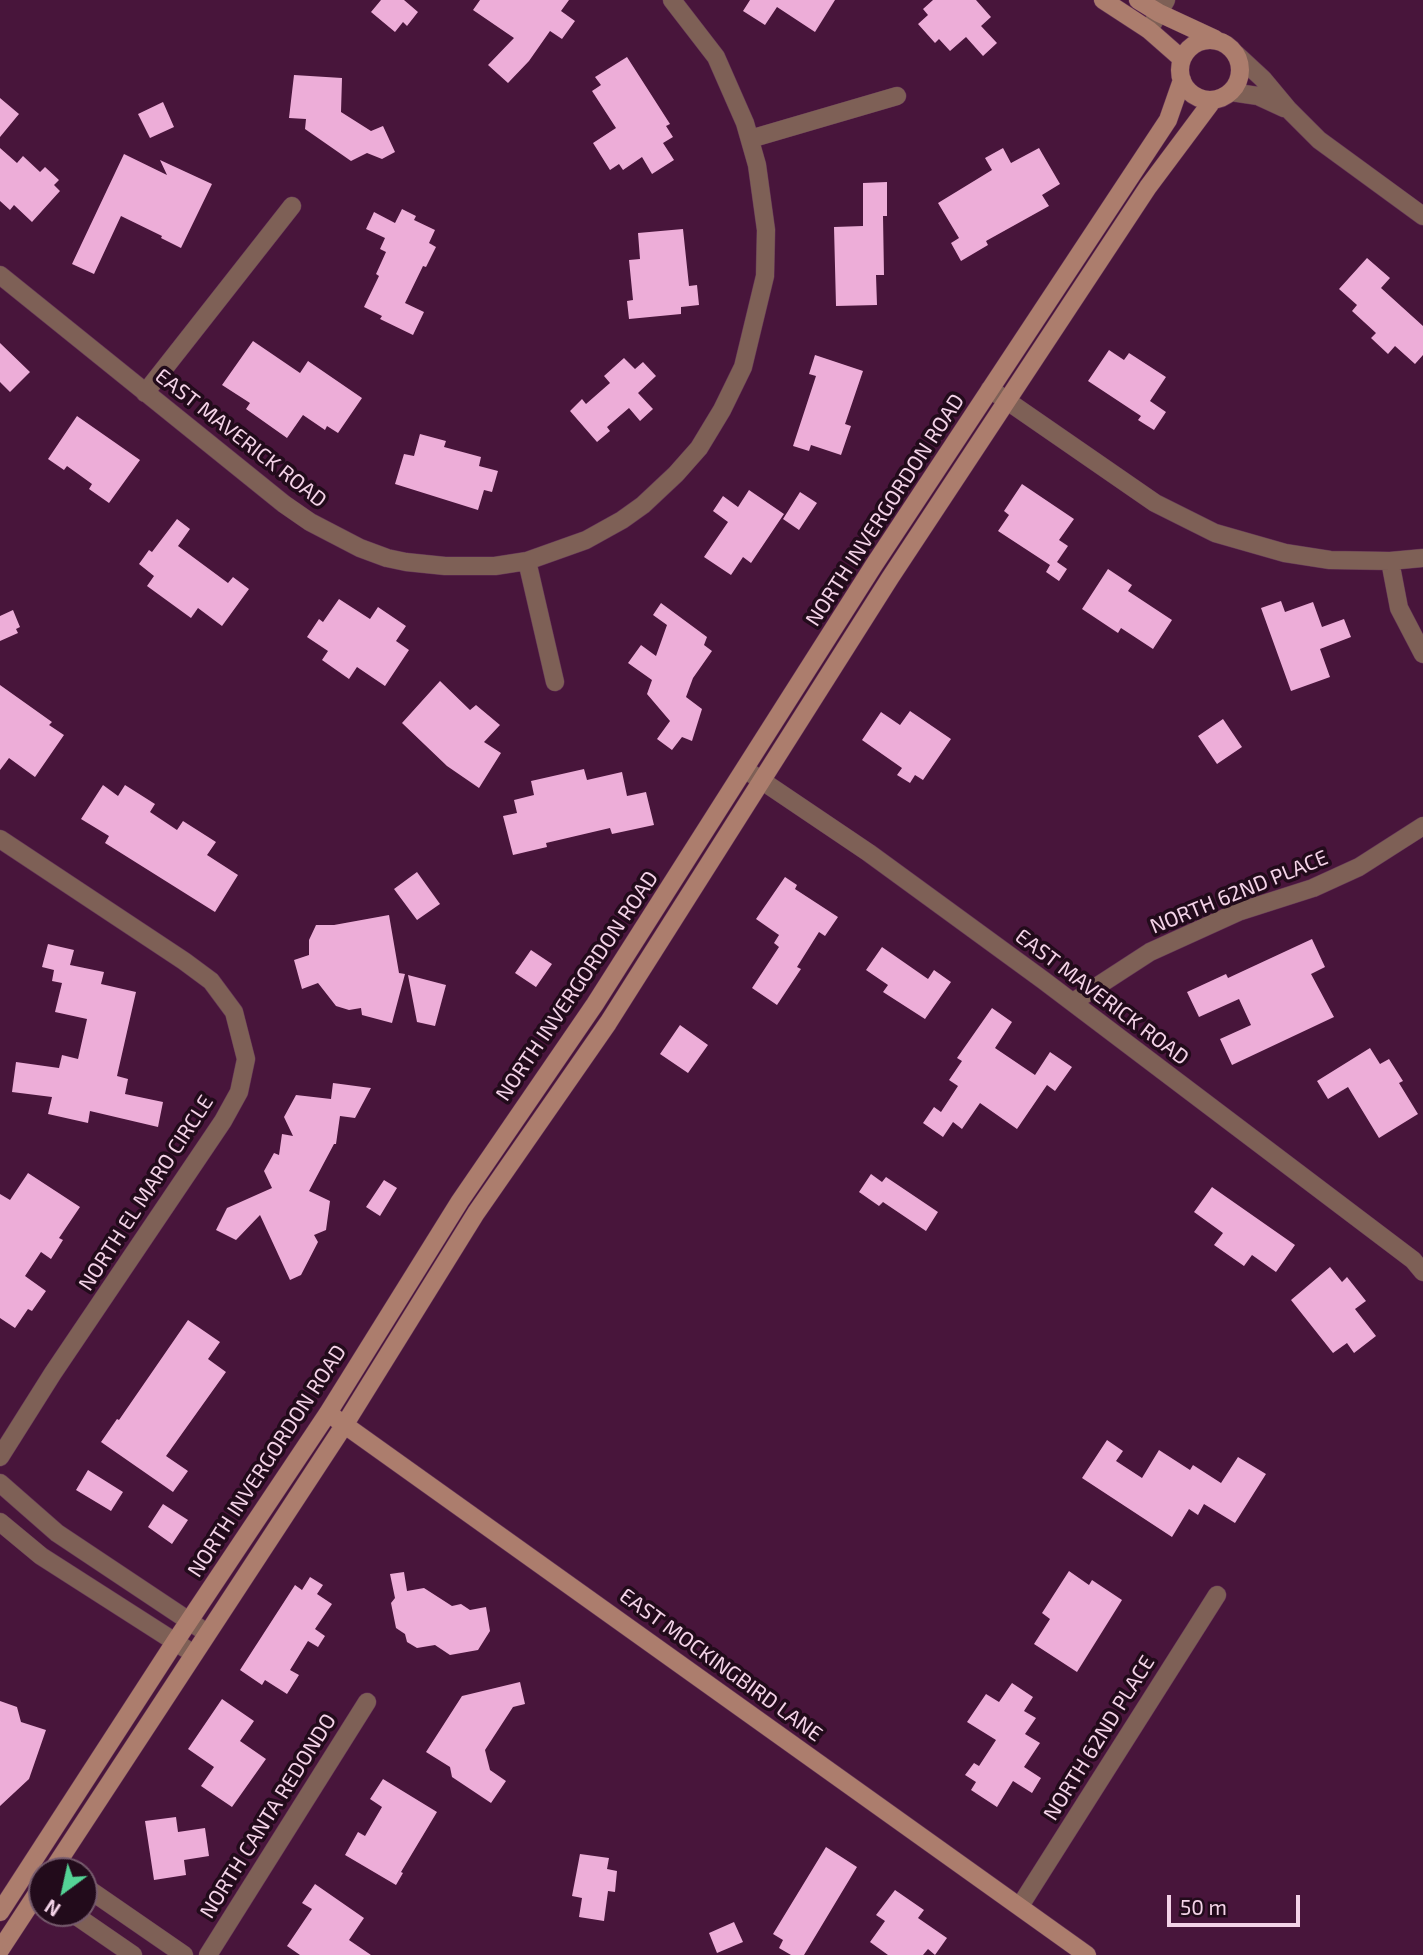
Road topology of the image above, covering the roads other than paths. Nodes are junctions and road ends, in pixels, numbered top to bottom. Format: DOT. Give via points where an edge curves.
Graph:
graph roads {
  1 [pos="672,0"];
  2 [pos="1103,0"];
  3 [pos="1138,0"];
  4 [pos="1162,7"];
  5 [pos="1149,30"];
  6 [pos="1219,41"];
  7 [pos="1236,54"];
  8 [pos="1182,60"];
  9 [pos="1182,80"];
  10 [pos="1231,92"];
  11 [pos="897,96"];
  12 [pos="1213,100"];
  13 [pos="1288,109"];
  14 [pos="750,139"];
  15 [pos="292,206"];
  16 [pos="1423,216"];
  17 [pos="0,275"];
  18 [pos="990,389"];
  19 [pos="145,393"];
  20 [pos="1006,400"];
  21 [pos="1423,558"];
  22 [pos="527,561"];
  23 [pos="1390,561"];
  24 [pos="1423,654"];
  25 [pos="555,682"];
  26 [pos="746,770"];
  27 [pos="762,780"];
  28 [pos="1423,826"];
  29 [pos="0,839"];
  30 [pos="1073,1002"];
  31 [pos="1423,1272"];
  32 [pos="328,1413"];
  33 [pos="345,1424"];
  34 [pos="0,1457"];
  35 [pos="0,1483"];
  36 [pos="0,1522"];
  37 [pos="1217,1595"];
  38 [pos="189,1621"];
  39 [pos="207,1633"];
  40 [pos="175,1642"];
  41 [pos="194,1654"];
  42 [pos="367,1702"];
  43 [pos="36,1855"];
  44 [pos="39,1857"];
  45 [pos="64,1857"];
  46 [pos="21,1877"];
  47 [pos="28,1881"];
  48 [pos="98,1896"];
  49 [pos="1020,1906"];
  50 [pos="28,1908"];
  51 [pos="0,1912"];
  52 [pos="92,1927"];
  53 [pos="0,1950"];
  54 [pos="132,1955"];
  55 [pos="184,1955"];
  56 [pos="208,1955"];
  57 [pos="1087,1955"];
  1 -- 14 [label="street, EAST MAVERICK ROAD" via="716,57"];
  2 -- 5 [label="street"];
  3 -- 4 [label="street"];
  4 -- 5 [label="street"];
  4 -- 6 [label="street"];
  5 -- 8 [label="street"];
  6 -- 7 [label="street"];
  6 -- 8 [label="street" via="1192,45"];
  7 -- 10 [label="street" via="1241,74"];
  7 -- 13 [label="street"];
  8 -- 9 [label="street, NORTH INVERGORDON ROAD"];
  9 -- 12 [label="street" via="1194,95"];
  9 -- 18 [label="street, NORTH INVERGORDON ROAD" via="1168,120"];
  10 -- 12 [label="street, NORTH INVERGORDON ROAD"];
  10 -- 13 [label="street" via="1258,96"];
  11 -- 14 [label="street"];
  12 -- 20 [label="street, NORTH INVERGORDON ROAD" via="1148,187"];
  13 -- 16 [label="street" via="1319,140"];
  14 -- 22 [label="street, EAST MAVERICK ROAD" via="766,230 765,276 743,367 722,410 699,448 643,505 586,540"];
  15 -- 19 [label="street"];
  17 -- 19 [label="street, EAST MAVERICK ROAD"];
  18 -- 20 [label="street"];
  18 -- 26 [label="street, NORTH INVERGORDON ROAD"];
  19 -- 22 [label="street, EAST MAVERICK ROAD" via="284,504 360,548 387,558 445,566"];
  20 -- 23 [label="street" via="1155,503 1215,533 1330,560"];
  20 -- 27 [label="street, NORTH INVERGORDON ROAD"];
  21 -- 23 [label="street"];
  22 -- 25 [label="street"];
  23 -- 24 [label="street" via="1399,608"];
  26 -- 27 [label="street, EAST MAVERICK ROAD"];
  26 -- 32 [label="street, NORTH INVERGORDON ROAD" via="595,1004 460,1200"];
  27 -- 30 [label="street, EAST MAVERICK ROAD"];
  27 -- 33 [label="street, NORTH INVERGORDON ROAD" via="608,1023 476,1213"];
  28 -- 30 [label="street, NORTH 62ND PLACE" via="1359,867 1313,888 1238,912 1150,952"];
  29 -- 34 [label="street, NORTH EL MARO CIRCLE" via="211,981 234,1012 246,1059 239,1092 223,1121"];
  30 -- 31 [label="street, EAST MAVERICK ROAD"];
  32 -- 33 [label="street, EAST MOCKINGBIRD LANE"];
  32 -- 38 [label="street, NORTH INVERGORDON ROAD"];
  33 -- 39 [label="street, NORTH INVERGORDON ROAD"];
  33 -- 49 [label="street, EAST MOCKINGBIRD LANE"];
  35 -- 38 [label="street" via="57,1533"];
  36 -- 40 [label="street" via="41,1556"];
  37 -- 49 [label="street, NORTH 62ND PLACE"];
  38 -- 39 [label="street"];
  38 -- 40 [label="street, NORTH INVERGORDON ROAD"];
  39 -- 41 [label="street, NORTH INVERGORDON ROAD"];
  40 -- 41 [label="street"];
  40 -- 43 [label="street, NORTH INVERGORDON ROAD"];
  41 -- 45 [label="street, NORTH INVERGORDON ROAD"];
  42 -- 56 [label="street, NORTH CANTA REDONDO"];
  43 -- 44 [label="street"];
  43 -- 46 [label="street, NORTH INVERGORDON ROAD"];
  46 -- 47 [label="street"];
  46 -- 51 [label="street, NORTH INVERGORDON ROAD"];
  48 -- 55 [label="street"];
  49 -- 57 [label="street, EAST MOCKINGBIRD LANE"];
  50 -- 53 [label="street"];
  52 -- 54 [label="street"];
}
